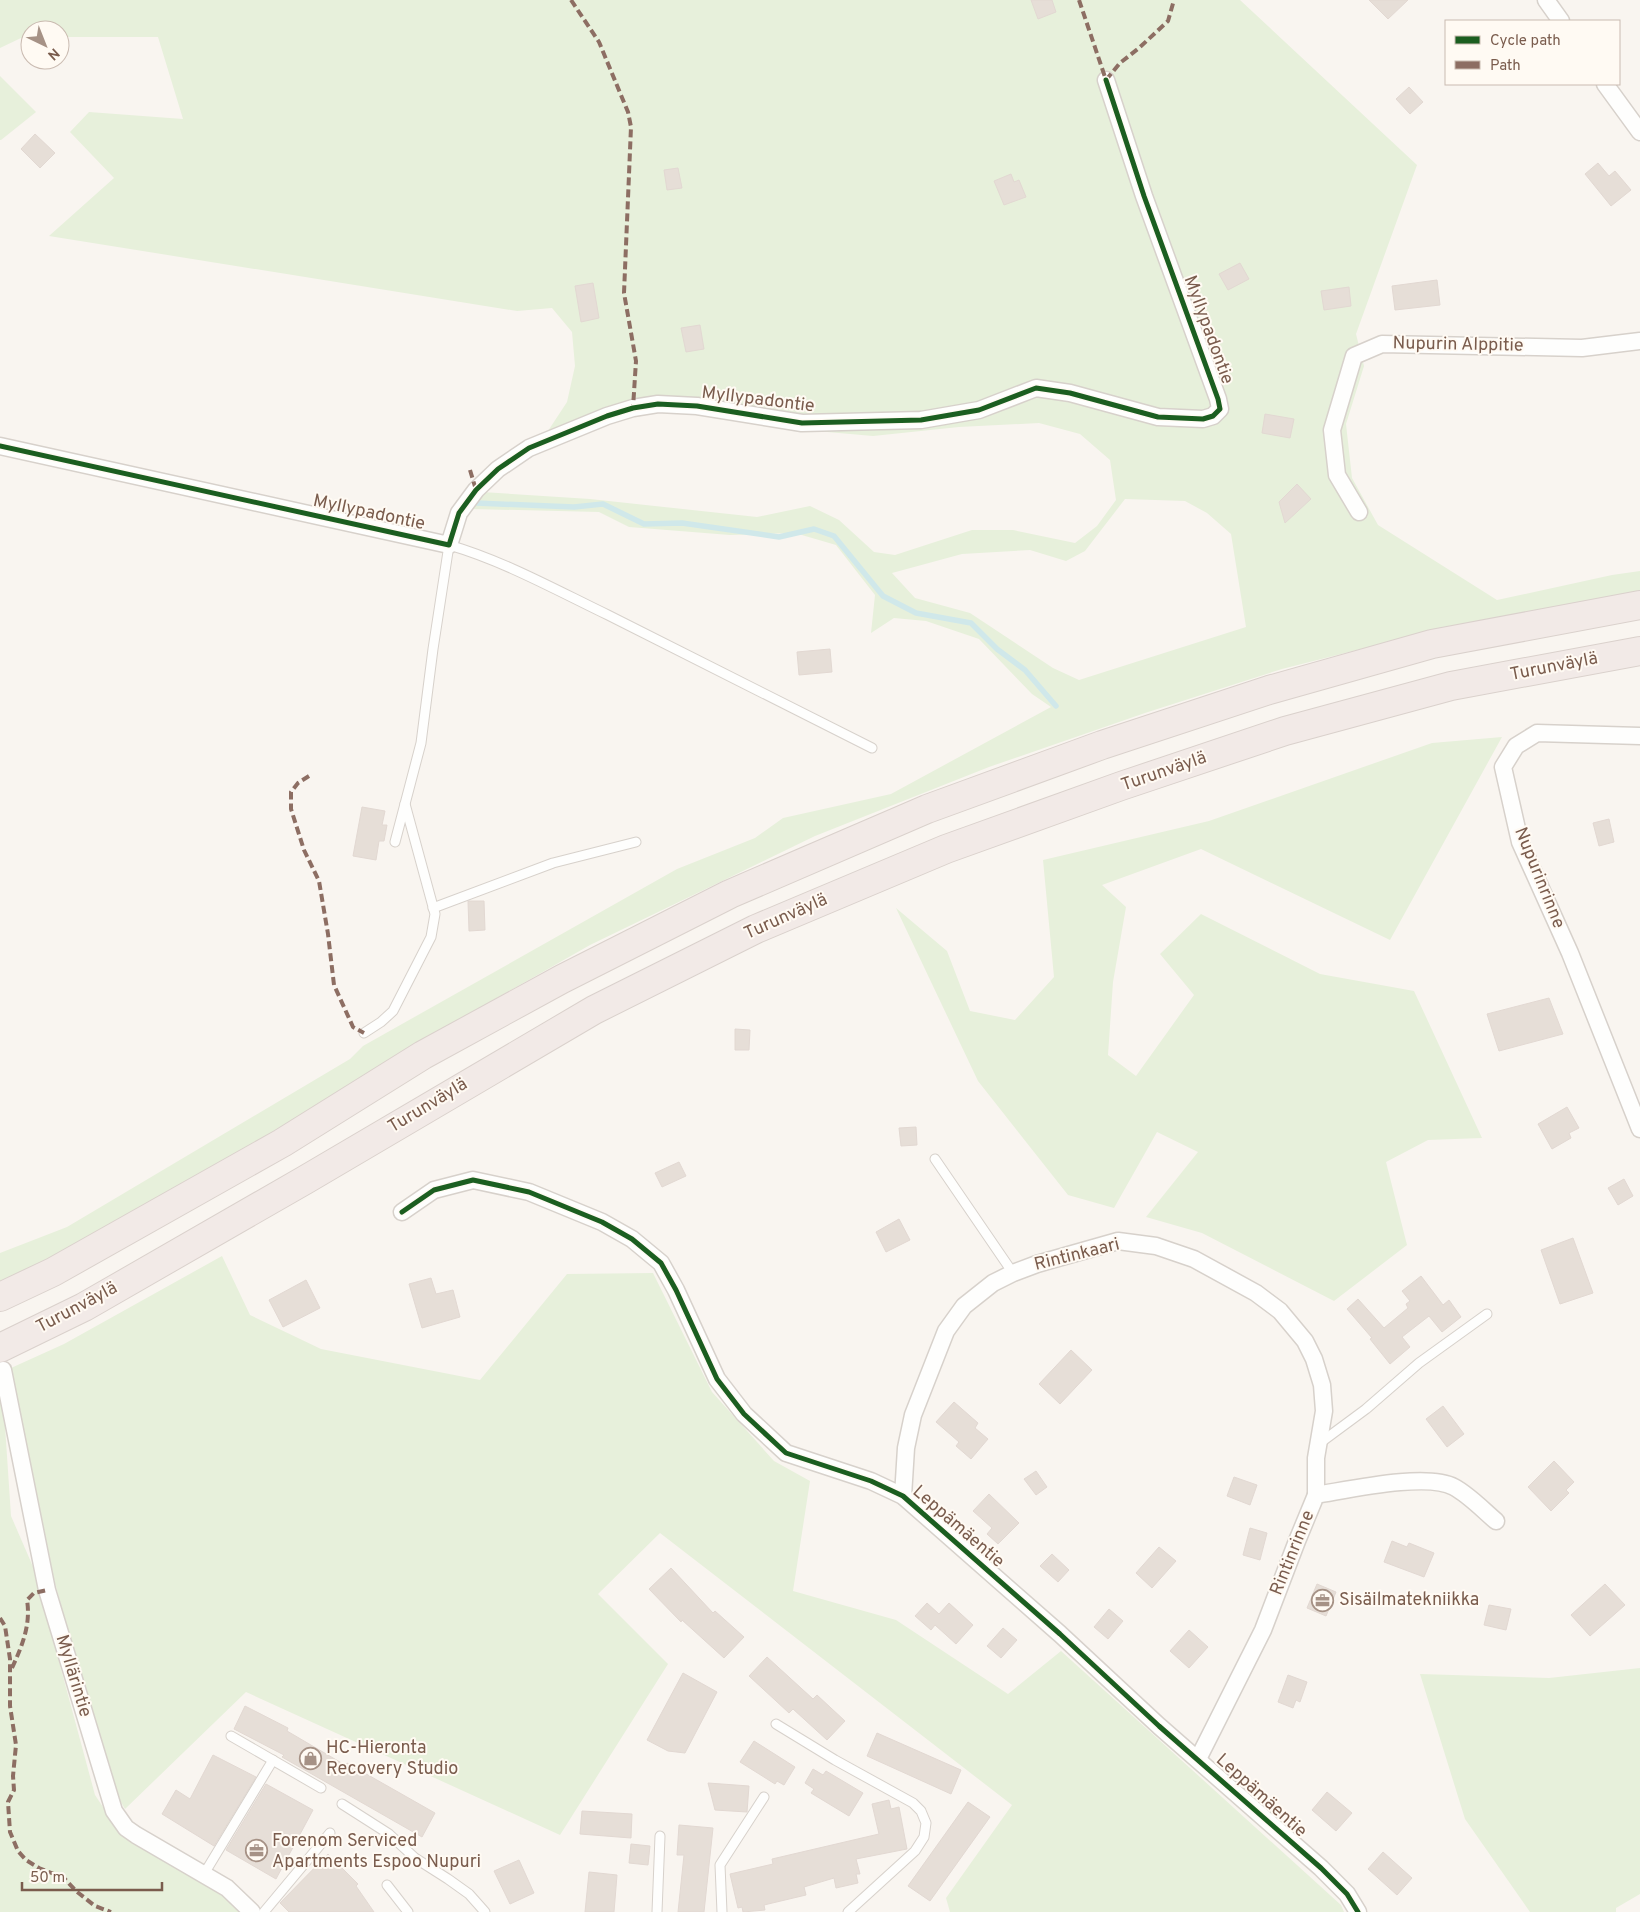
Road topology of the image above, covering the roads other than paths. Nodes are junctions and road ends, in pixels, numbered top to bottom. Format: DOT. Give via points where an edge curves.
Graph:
graph roads {
  1 [pos="1546,0"];
  2 [pos="1560,20"];
  3 [pos="1106,80"];
  4 [pos="1607,85"];
  5 [pos="1640,132"];
  6 [pos="1640,341"];
  7 [pos="0,446"];
  8 [pos="1359,512"];
  9 [pos="449,544"];
  10 [pos="1640,605"];
  11 [pos="1640,651"];
  12 [pos="1640,736"];
  13 [pos="872,748"];
  14 [pos="405,803"];
  15 [pos="395,842"];
  16 [pos="636,842"];
  17 [pos="433,908"];
  18 [pos="364,1033"];
  19 [pos="1640,1129"];
  20 [pos="935,1159"];
  21 [pos="402,1212"];
  22 [pos="1013,1273"];
  23 [pos="0,1297"];
  24 [pos="1487,1314"];
  25 [pos="1,1359"];
  26 [pos="1318,1445"];
  27 [pos="1316,1495"];
  28 [pos="903,1496"];
  29 [pos="1496,1521"];
  30 [pos="776,1724"];
  31 [pos="231,1736"];
  32 [pos="1198,1759"];
  33 [pos="273,1760"];
  34 [pos="321,1788"];
  35 [pos="764,1797"];
  36 [pos="342,1804"];
  37 [pos="330,1833"];
  38 [pos="660,1836"];
  39 [pos="204,1874"];
  40 [pos="387,1885"];
  41 [pos="252,1912"];
  42 [pos="264,1912"];
  43 [pos="408,1912"];
  44 [pos="485,1912"];
  45 [pos="657,1912"];
  46 [pos="722,1912"];
  47 [pos="848,1912"];
  48 [pos="1358,1912"];
  1 -- 2 [label="street"];
  3 -- 9 [label="street, Myllypadontie" via="1144,196 1218,399 1220,409 1213,416 1203,419 1158,417 1070,393 1036,388 979,410 921,420 802,422 697,406 658,404 633,408 529,448 498,469 476,490 459,513"];
  4 -- 5 [label="street"];
  6 -- 8 [label="street, Nupurin Alppitie" via="1582,348 1382,344 1354,356 1332,430 1337,475"];
  7 -- 9 [label="street, Myllypadontie"];
  9 -- 13 [label="lane" via="478,553 560,592"];
  9 -- 14 [label="lane" via="421,743"];
  10 -- 23 [label="highway" via="1432,644 1269,690 1102,745 927,809 730,894 562,979 423,1055 282,1143 53,1272"];
  11 -- 25 [label="highway, Turunväylä" via="1451,686 1285,731 946,849 756,929 594,1010 84,1307"];
  12 -- 19 [label="street, Nupurinrinne" via="1537,733 1516,746 1502,767 1520,842 1570,953"];
  14 -- 15 [label="lane"];
  14 -- 17 [label="lane"];
  16 -- 17 [label="lane" via="553,863"];
  17 -- 18 [label="lane" via="431,937 393,1011"];
  20 -- 22 [label="lane"];
  21 -- 28 [label="street, Leppämäentie" via="434,1190 474,1180 529,1192 602,1222 632,1239 661,1263 717,1379 744,1414 786,1453 871,1481"];
  22 -- 26 [label="street, Rintinkaari" via="1118,1241 1156,1246 1194,1258 1228,1277 1280,1311 1305,1341 1322,1385 1324,1411"];
  22 -- 28 [label="street, Rintinkaari" via="993,1283 964,1306 946,1331 913,1415 906,1448"];
  24 -- 26 [label="lane" via="1419,1362 1366,1409"];
  25 -- 39 [label="street, Myllärintie" via="47,1590 114,1811 126,1828"];
  26 -- 27 [label="street, Rintinkaari"];
  27 -- 29 [label="street, Rintinrinne" via="1426,1481 1453,1486"];
  27 -- 32 [label="street, Rintinrinne" via="1263,1630"];
  28 -- 32 [label="street, Leppämäentie"];
  30 -- 47 [label="lane" via="913,1803 924,1817 924,1837 915,1851"];
  31 -- 33 [label="lane"];
  32 -- 48 [label="street, Leppämäentie" via="1321,1868 1347,1894"];
  33 -- 34 [label="lane"];
  33 -- 39 [label="lane"];
  35 -- 46 [label="lane" via="720,1865"];
  36 -- 44 [label="lane" via="448,1878"];
  37 -- 42 [label="lane"];
  38 -- 45 [label="lane"];
  39 -- 41 [label="street, Myllärintie" via="227,1888"];
  40 -- 43 [label="lane"];
}
